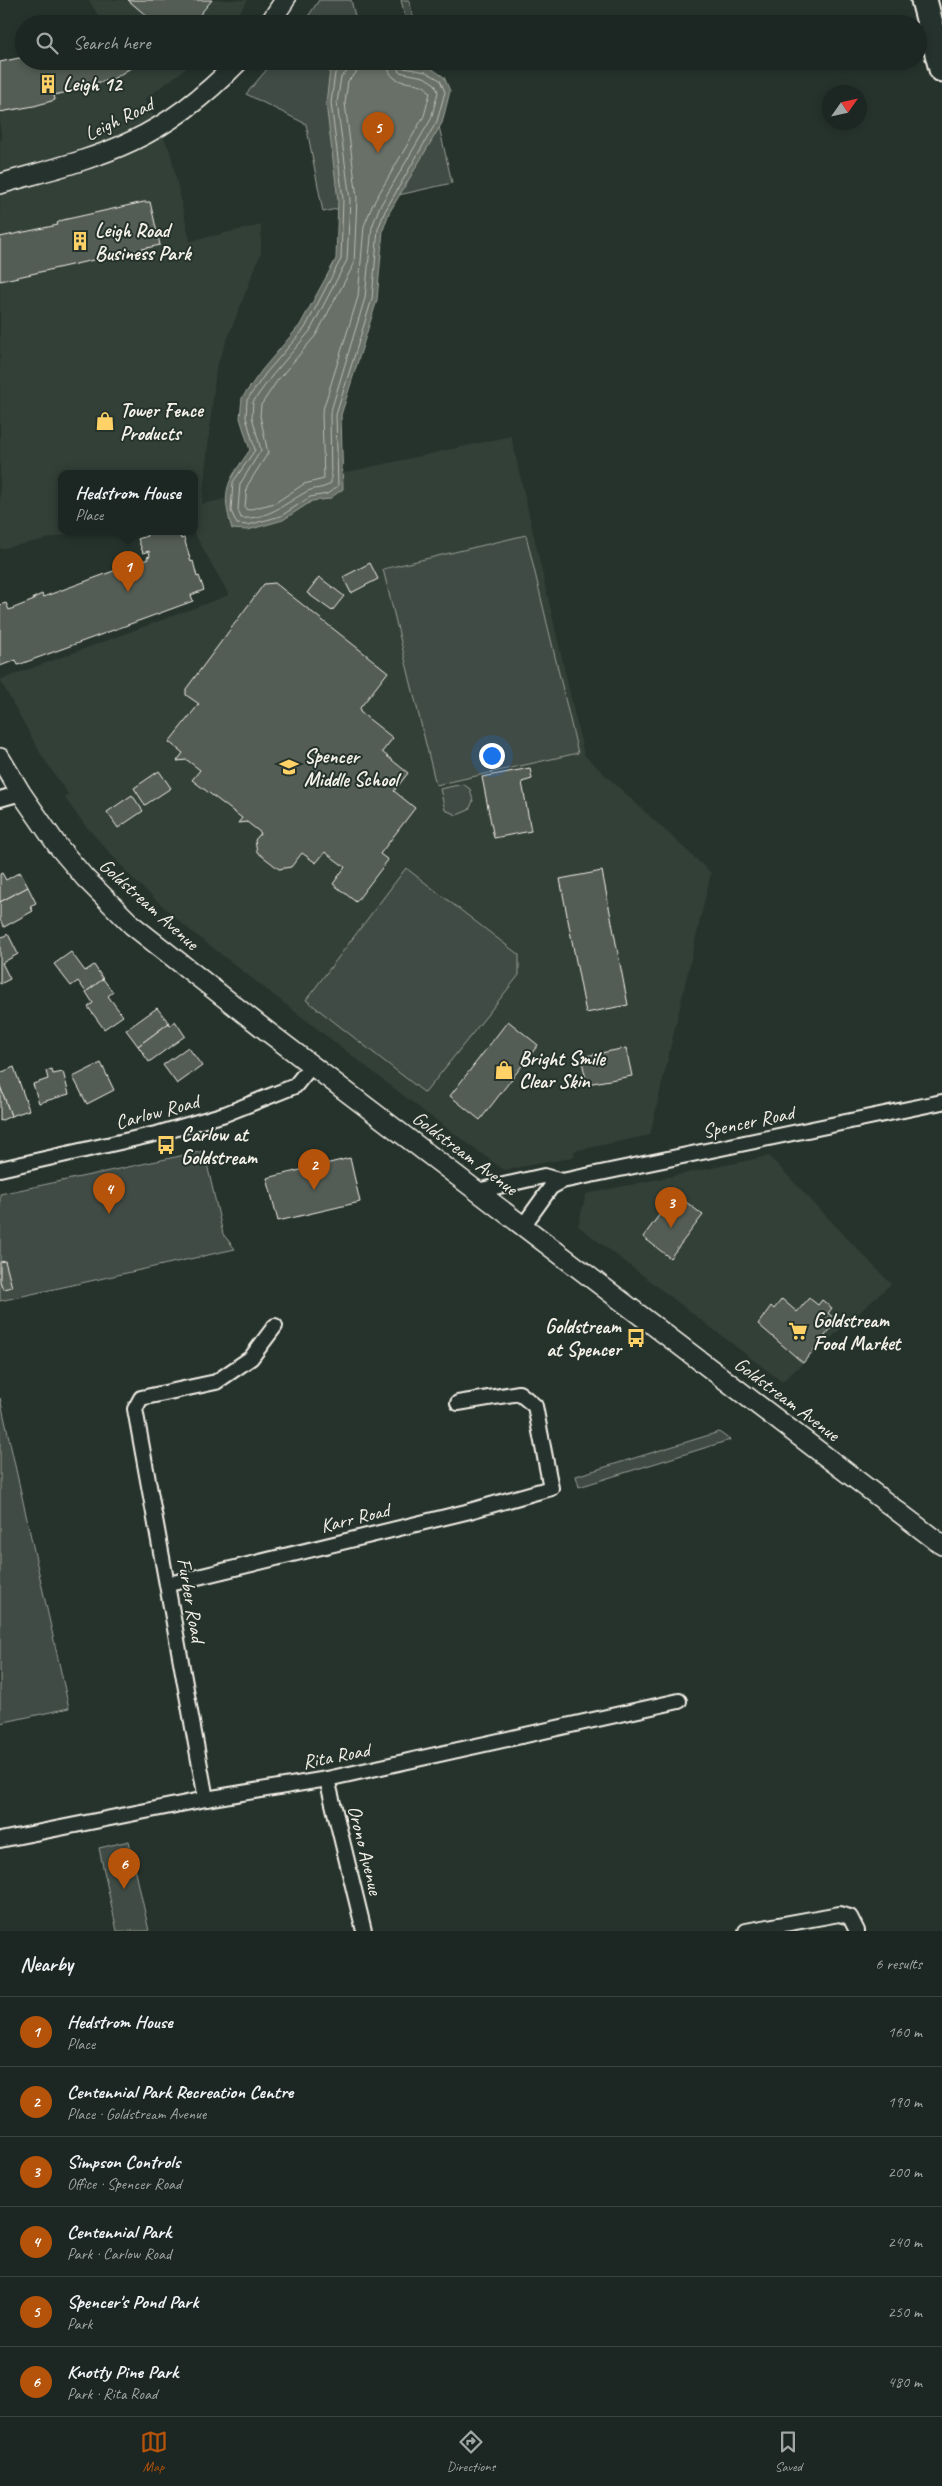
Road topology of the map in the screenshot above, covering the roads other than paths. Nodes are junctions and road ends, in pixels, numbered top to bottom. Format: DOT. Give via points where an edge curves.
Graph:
graph roads {
  1 [pos="285,0"];
  2 [pos="924,0"];
  3 [pos="275,15"];
  4 [pos="942,69"];
  5 [pos="230,70"];
  6 [pos="0,184"];
  7 [pos="0,758"];
  8 [pos="21,793"];
  9 [pos="0,799"];
  10 [pos="312,1065"];
  11 [pos="942,1102"];
  12 [pos="0,1169"];
  13 [pos="562,1181"];
  14 [pos="477,1191"];
  15 [pos="523,1226"];
  16 [pos="275,1326"];
  17 [pos="458,1403"];
  18 [pos="942,1545"];
  19 [pos="169,1584"];
  20 [pos="679,1701"];
  21 [pos="327,1779"];
  22 [pos="206,1799"];
  23 [pos="0,1840"];
  24 [pos="364,1931"];
  25 [pos="746,1931"];
  26 [pos="857,1931"];
  1 -- 3 [label="main road"];
  2 -- 4 [label="highway"];
  5 -- 6 [label="main road, Leigh Road" via="211,90 176,116 132,141 89,158"];
  7 -- 8 [label="main road, Goldstream Avenue"];
  8 -- 9 [label="street"];
  8 -- 10 [label="main road, Goldstream Avenue" via="57,845 132,925"];
  10 -- 12 [label="street, Carlow Road" via="295,1086 225,1114 125,1142"];
  10 -- 14 [label="main road, Goldstream Avenue"];
  11 -- 13 [label="street, Spencer Road"];
  13 -- 14 [label="street, Spencer Road" via="544,1176"];
  13 -- 15 [label="street, Spencer Road" via="551,1187"];
  14 -- 15 [label="main road, Goldstream Avenue"];
  15 -- 18 [label="main road, Goldstream Avenue"];
  16 -- 19 [label="street, Furber Road" via="251,1358 216,1382 141,1398 136,1409"];
  17 -- 19 [label="street, Karr Road" via="518,1393 535,1406 551,1488 466,1512"];
  19 -- 22 [label="street, Furber Road"];
  20 -- 21 [label="street, Rita Road"];
  21 -- 22 [label="street, Rita Road"];
  21 -- 24 [label="street, Orono Avenue"];
  22 -- 23 [label="street, Rita Road"];
  25 -- 26 [label="street" via="826,1914 850,1917"];
}
